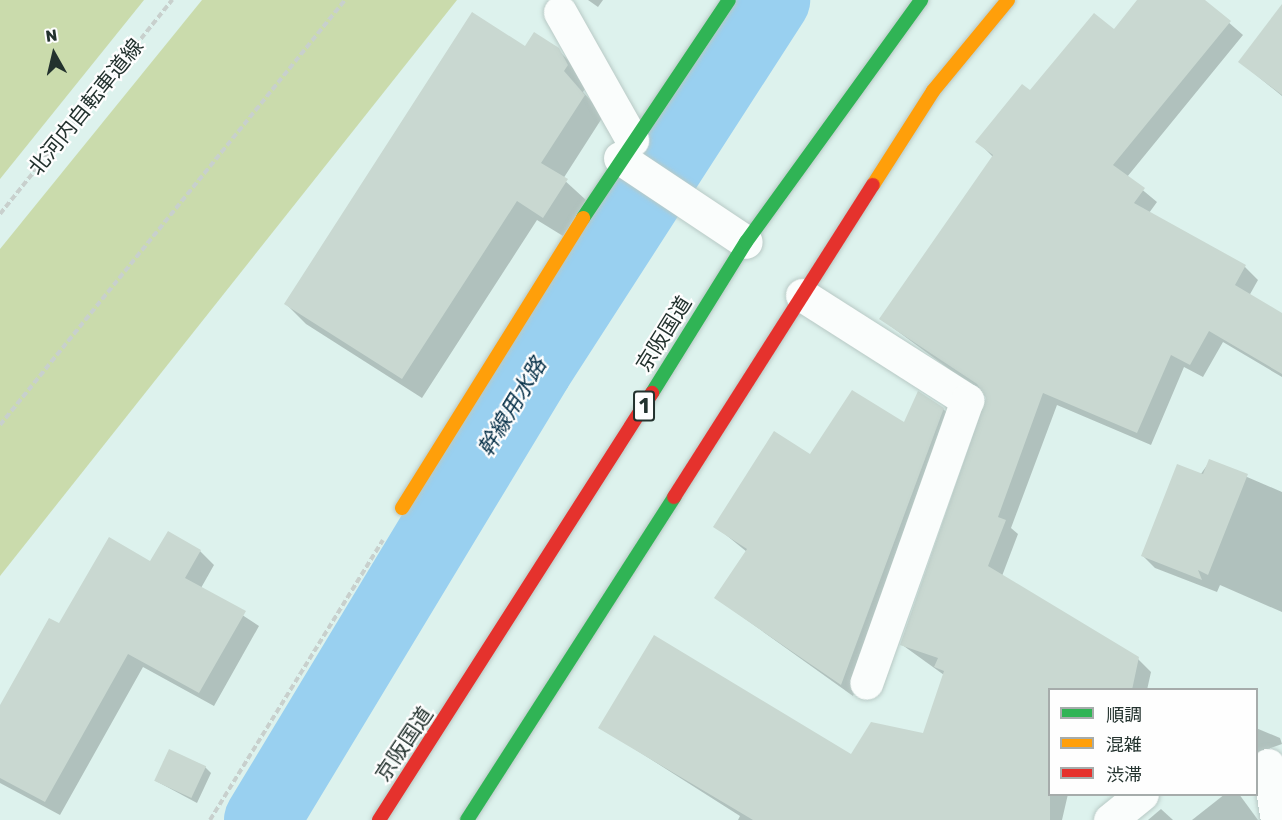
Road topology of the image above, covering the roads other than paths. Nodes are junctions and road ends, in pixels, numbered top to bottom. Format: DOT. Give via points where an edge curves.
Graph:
graph roads {
  1 [pos="729,0"];
  2 [pos="921,0"];
  3 [pos="1008,0"];
  4 [pos="560,12"];
  5 [pos="626,149"];
  6 [pos="746,242"];
  7 [pos="802,295"];
  8 [pos="402,508"];
  9 [pos="866,683"];
  10 [pos="1269,761"];
  11 [pos="1142,796"];
  12 [pos="379,820"];
  13 [pos="467,820"];
  14 [pos="1110,820"];
  15 [pos="1277,820"];
  1 -- 5 [label="main road"];
  2 -- 6 [label="main road, 京阪国道 / 1"];
  3 -- 7 [label="main road" via="933,91"];
  4 -- 5 [label="street"];
  5 -- 6 [label="street" via="702,212"];
  5 -- 8 [label="main road"];
  6 -- 12 [label="main road, 京阪国道 / 1" via="501,637"];
  7 -- 9 [label="street" via="967,400"];
  7 -- 13 [label="main road"];
  10 -- 15 [label="street"];
  11 -- 14 [label="street"];
}
